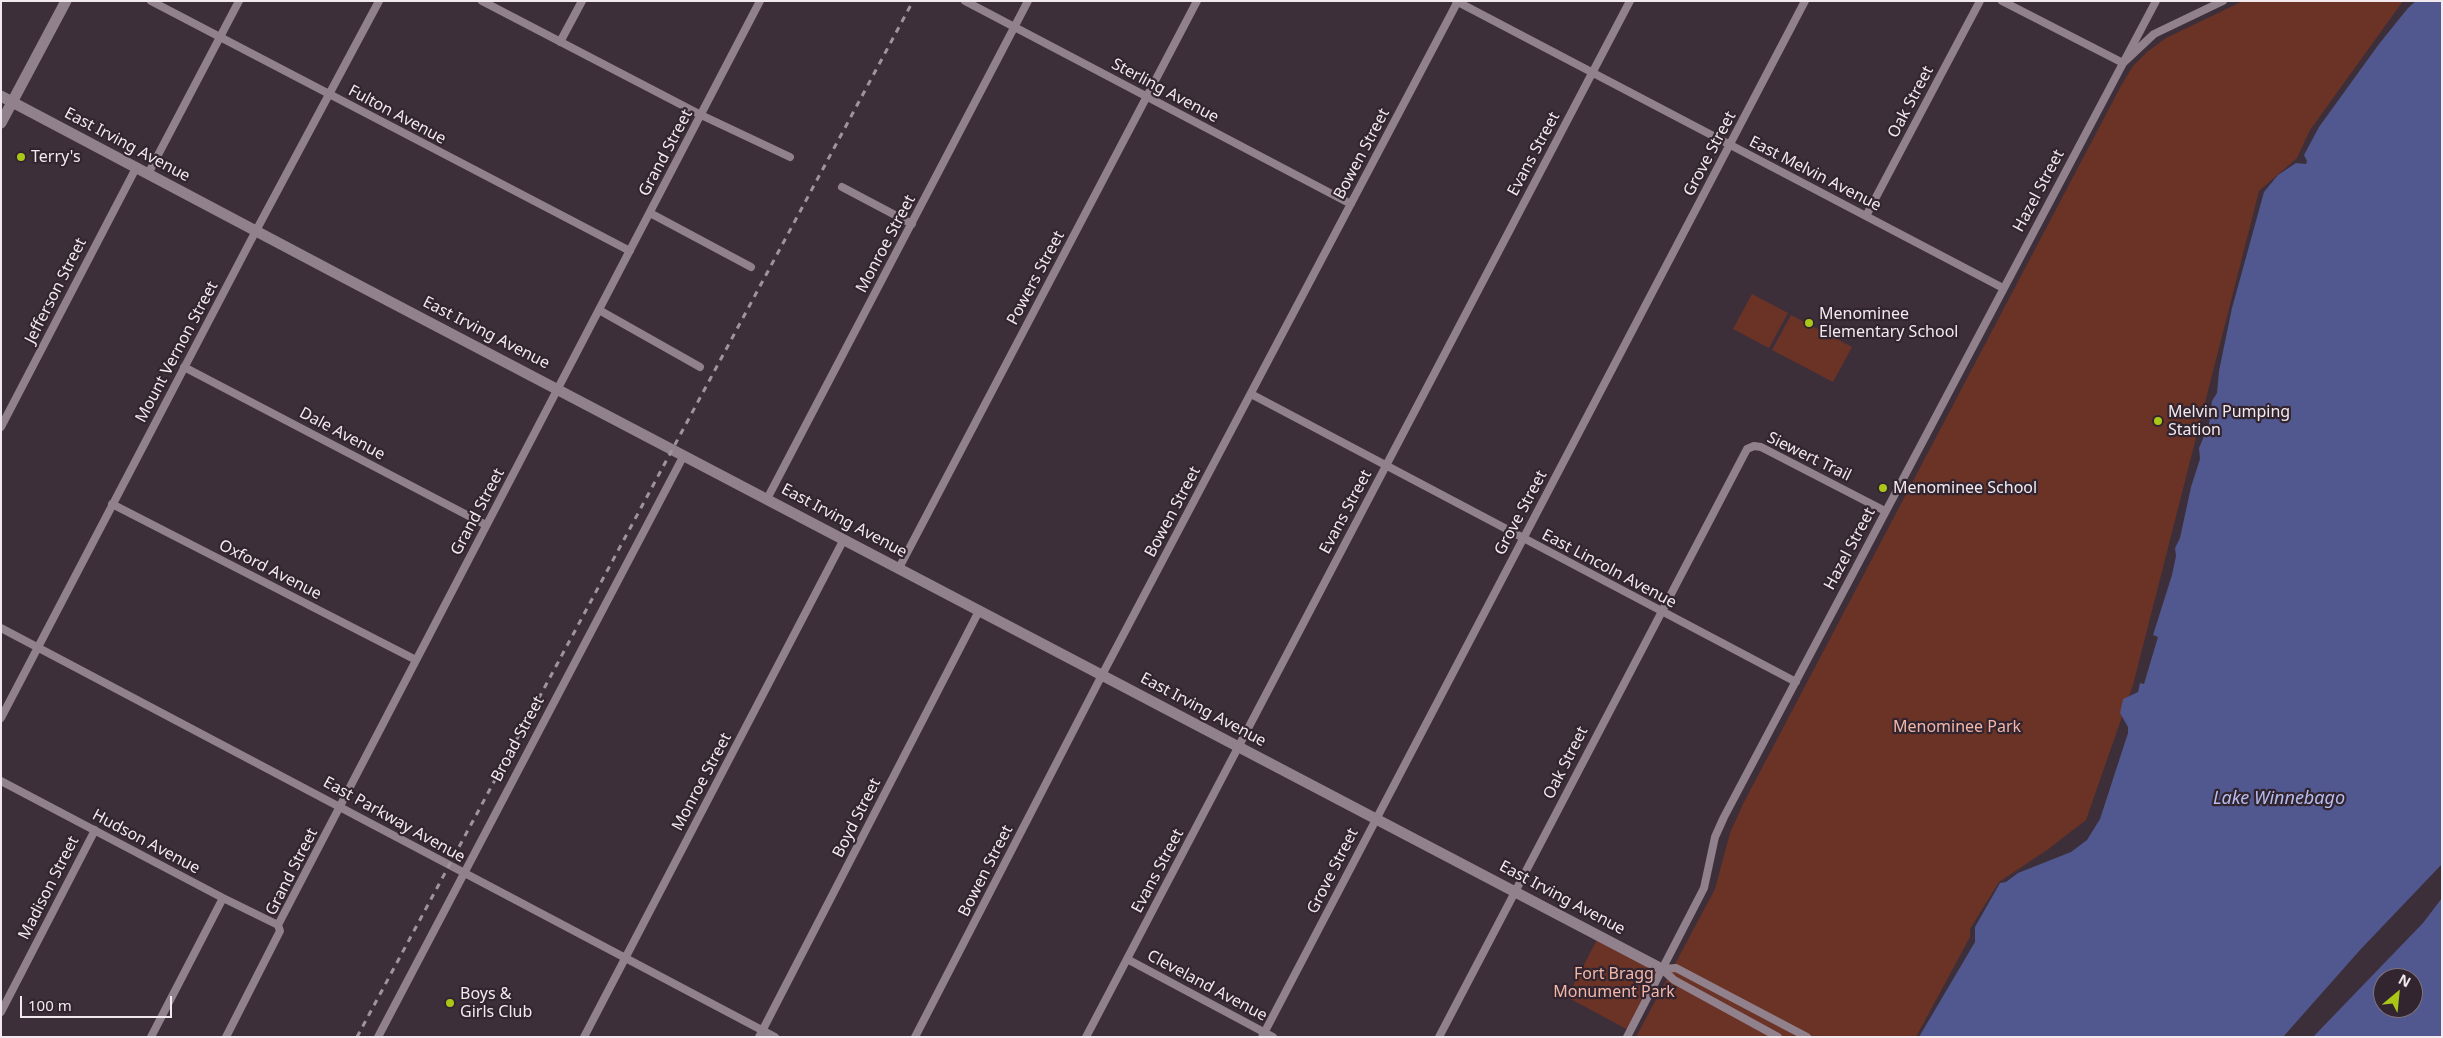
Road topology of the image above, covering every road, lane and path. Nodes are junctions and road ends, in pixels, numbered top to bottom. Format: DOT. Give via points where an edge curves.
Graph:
graph roads {
  1 [pos="66,1"];
  2 [pos="151,1"];
  3 [pos="239,1"];
  4 [pos="379,1"];
  5 [pos="482,1"];
  6 [pos="582,1"];
  7 [pos="760,1"];
  8 [pos="965,1"];
  9 [pos="1028,1"];
  10 [pos="1197,1"];
  11 [pos="1457,1"];
  12 [pos="1630,1"];
  13 [pos="1805,1"];
  14 [pos="1980,1"];
  15 [pos="2002,1"];
  16 [pos="2156,1"];
  17 [pos="2223,1"];
  18 [pos="1014,27"];
  19 [pos="219,37"];
  20 [pos="560,42"];
  21 [pos="2123,63"];
  22 [pos="1593,73"];
  23 [pos="329,94"];
  24 [pos="1,96"];
  25 [pos="1147,97"];
  26 [pos="13,101"];
  27 [pos="701,115"];
  28 [pos="1,123"];
  29 [pos="1730,146"];
  30 [pos="790,157"];
  31 [pos="136,168"];
  32 [pos="148,174"];
  33 [pos="842,187"];
  34 [pos="1351,204"];
  35 [pos="650,212"];
  36 [pos="1866,216"];
  37 [pos="912,224"];
  38 [pos="256,231"];
  39 [pos="630,251"];
  40 [pos="752,267"];
  41 [pos="2003,288"];
  42 [pos="599,310"];
  43 [pos="700,366"];
  44 [pos="184,368"];
  45 [pos="559,390"];
  46 [pos="1251,394"];
  47 [pos="1,427"];
  48 [pos="684,455"];
  49 [pos="1386,464"];
  50 [pos="767,499"];
  51 [pos="1718,502"];
  52 [pos="112,504"];
  53 [pos="1886,511"];
  54 [pos="486,525"];
  55 [pos="844,539"];
  56 [pos="1523,539"];
  57 [pos="899,568"];
  58 [pos="979,611"];
  59 [pos="1660,611"];
  60 [pos="1,628"];
  61 [pos="38,648"];
  62 [pos="416,660"];
  63 [pos="1102,675"];
  64 [pos="1796,682"];
  65 [pos="1,718"];
  66 [pos="1239,746"];
  67 [pos="1,781"];
  68 [pos="340,806"];
  69 [pos="1375,818"];
  70 [pos="95,830"];
  71 [pos="463,873"];
  72 [pos="1515,892"];
  73 [pos="223,898"];
  74 [pos="278,925"];
  75 [pos="625,958"];
  76 [pos="1127,959"];
  77 [pos="1662,969"];
  78 [pos="1,1012"];
  79 [pos="760,1034"];
  80 [pos="1263,1034"];
  81 [pos="152,1037"];
  82 [pos="226,1037"];
  83 [pos="378,1037"];
  84 [pos="584,1037"];
  85 [pos="774,1037"];
  86 [pos="916,1037"];
  87 [pos="1086,1037"];
  88 [pos="1274,1037"];
  89 [pos="1439,1037"];
  90 [pos="1627,1037"];
  91 [pos="1778,1037"];
  92 [pos="1807,1037"];
  1 -- 26 [label="street"];
  2 -- 19 [label="street, Fulton Avenue"];
  3 -- 19 [label="street"];
  4 -- 23 [label="street, Mount Vernon Street"];
  5 -- 20 [label="street"];
  6 -- 20 [label="street"];
  7 -- 27 [label="street, Grand Street"];
  8 -- 18 [label="street, Sterling Avenue"];
  9 -- 18 [label="street, Monroe Street"];
  10 -- 25 [label="street, Powers Street"];
  11 -- 22 [label="street, East Melvin Avenue"];
  11 -- 34 [label="street, Bowen Street"];
  12 -- 22 [label="street, Evans Street"];
  13 -- 29 [label="street, Grove Street"];
  14 -- 36 [label="street, Oak Street"];
  15 -- 21 [label="street"];
  16 -- 21 [label="street, Hazel Street"];
  17 -- 21 [label="street" via="2154,34"];
  18 -- 25 [label="street, Sterling Avenue"];
  18 -- 37 [label="street, Monroe Street"];
  19 -- 23 [label="street, Fulton Avenue"];
  19 -- 32 [label="street"];
  20 -- 27 [label="street"];
  21 -- 41 [label="street, Hazel Street"];
  22 -- 29 [label="street, East Melvin Avenue"];
  22 -- 49 [label="street, Evans Street"];
  23 -- 38 [label="street, Mount Vernon Street"];
  23 -- 39 [label="street, Fulton Avenue"];
  24 -- 26 [label="street, East Irving Avenue"];
  25 -- 34 [label="street, Sterling Avenue"];
  25 -- 57 [label="street, Powers Street"];
  26 -- 28 [label="street"];
  26 -- 31 [label="street, East Irving Avenue"];
  27 -- 30 [label="street"];
  27 -- 35 [label="street, Grand Street"];
  29 -- 36 [label="street, East Melvin Avenue"];
  29 -- 56 [label="street, Grove Street"];
  31 -- 32 [label="street, East Irving Avenue"];
  31 -- 47 [label="street, Jefferson Street"];
  32 -- 38 [label="street, East Irving Avenue"];
  33 -- 37 [label="street"];
  34 -- 46 [label="street, Bowen Street"];
  35 -- 39 [label="street, Grand Street"];
  35 -- 40 [label="street"];
  36 -- 41 [label="street, East Melvin Avenue"];
  37 -- 50 [label="street, Monroe Street"];
  38 -- 44 [label="street, Mount Vernon Street"];
  38 -- 45 [label="street, East Irving Avenue"];
  39 -- 42 [label="street, Grand Street"];
  41 -- 53 [label="street, Hazel Street"];
  42 -- 43 [label="street"];
  42 -- 45 [label="street, Grand Street"];
  44 -- 52 [label="street, Mount Vernon Street"];
  44 -- 54 [label="street, Dale Avenue"];
  45 -- 48 [label="street, East Irving Avenue"];
  45 -- 54 [label="street, Grand Street"];
  46 -- 49 [label="street, East Lincoln Avenue"];
  46 -- 63 [label="street, Bowen Street"];
  48 -- 50 [label="street, East Irving Avenue"];
  48 -- 71 [label="street, Broad Street"];
  49 -- 56 [label="street, East Lincoln Avenue"];
  49 -- 66 [label="street, Evans Street"];
  50 -- 55 [label="street, East Irving Avenue"];
  51 -- 53 [label="street, Siewert Trail" via="1747,449 1756,446"];
  51 -- 59 [label="street, Oak Street"];
  52 -- 61 [label="street, Mount Vernon Street"];
  52 -- 62 [label="street, Oxford Avenue"];
  53 -- 64 [label="street, Hazel Street"];
  54 -- 62 [label="street, Grand Street"];
  55 -- 57 [label="street, East Irving Avenue"];
  55 -- 75 [label="street, Monroe Street"];
  56 -- 59 [label="street, East Lincoln Avenue"];
  56 -- 69 [label="street, Grove Street"];
  57 -- 58 [label="street, East Irving Avenue"];
  58 -- 63 [label="street, East Irving Avenue"];
  58 -- 79 [label="street, Boyd Street"];
  59 -- 64 [label="street, East Lincoln Avenue"];
  59 -- 72 [label="street, Oak Street"];
  60 -- 61 [label="street, East Parkway Avenue"];
  61 -- 65 [label="street, Mount Vernon Street"];
  61 -- 68 [label="street, East Parkway Avenue"];
  62 -- 68 [label="street, Grand Street"];
  63 -- 66 [label="street, East Irving Avenue"];
  63 -- 86 [label="street, Bowen Street"];
  64 -- 77 [label="street, Hazel Street" via="1715,837 1704,888"];
  66 -- 69 [label="street, East Irving Avenue"];
  66 -- 76 [label="street, Evans Street"];
  67 -- 70 [label="street, Hudson Avenue"];
  68 -- 71 [label="street, East Parkway Avenue"];
  68 -- 74 [label="street, Grand Street"];
  69 -- 72 [label="street, East Irving Avenue"];
  69 -- 80 [label="street, Grove Street"];
  70 -- 73 [label="street, Hudson Avenue"];
  70 -- 78 [label="street, Madison Street"];
  71 -- 75 [label="street, East Parkway Avenue"];
  71 -- 83 [label="street, Broad Street"];
  72 -- 77 [label="street, East Irving Avenue"];
  72 -- 89 [label="street, Oak Street"];
  73 -- 74 [label="street, Hudson Avenue"];
  73 -- 81 [label="street"];
  74 -- 82 [label="street, Grand Street" via="280,931"];
  75 -- 79 [label="street, East Parkway Avenue"];
  75 -- 84 [label="street, Monroe Street"];
  76 -- 80 [label="street, Cleveland Avenue"];
  76 -- 87 [label="street, Evans Street"];
  77 -- 90 [label="street, Hazel Street"];
  77 -- 91 [label="street, East Irving Avenue" via="1674,980"];
  77 -- 92 [label="street, East Irving Avenue" via="1676,968"];
  79 -- 85 [label="street, East Parkway Avenue"];
  80 -- 88 [label="street, Cleveland Avenue"];
}
